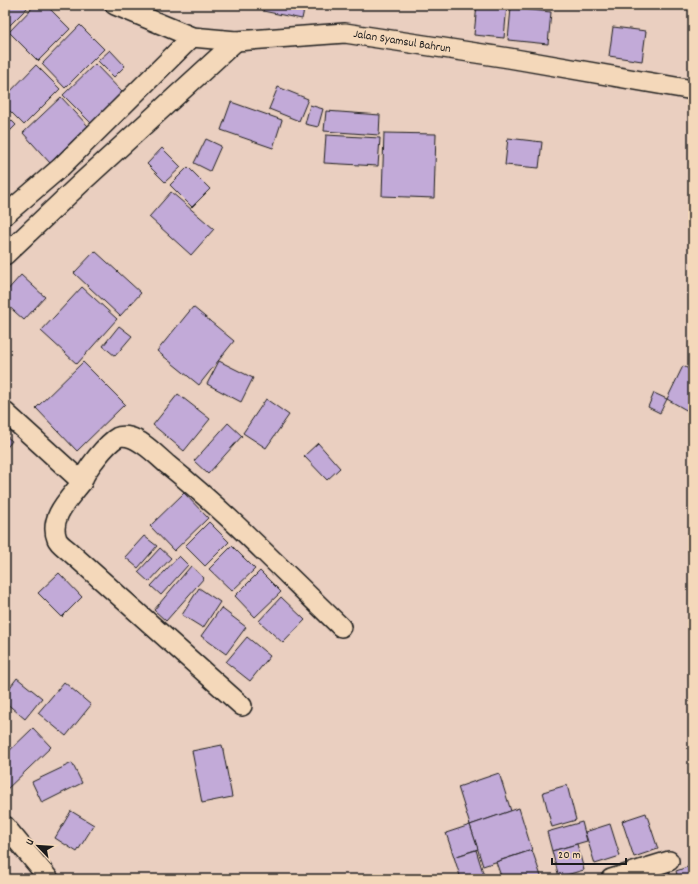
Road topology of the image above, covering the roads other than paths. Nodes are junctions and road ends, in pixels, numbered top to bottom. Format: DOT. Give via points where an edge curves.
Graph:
graph roads {
  1 [pos="115,5"];
  2 [pos="192,36"];
  3 [pos="236,41"];
  4 [pos="693,90"];
  5 [pos="5,215"];
  6 [pos="5,255"];
  7 [pos="5,412"];
  8 [pos="82,482"];
  9 [pos="341,628"];
  10 [pos="242,706"];
  11 [pos="5,826"];
  12 [pos="669,861"];
  13 [pos="49,879"];
  14 [pos="611,879"];
  1 -- 2 [label="street, Jalan Syamsul Bahrun"];
  2 -- 3 [label="street, Jalan Syamsul Bahrun"];
  2 -- 5 [label="street" via="61,167"];
  3 -- 4 [label="street, Jalan Syamsul Bahrun" via="346,33"];
  3 -- 6 [label="street"];
  7 -- 8 [label="street"];
  8 -- 9 [label="street" via="84,475 106,447 119,436 129,436 140,442 187,480"];
  8 -- 10 [label="street" via="58,514 55,528 57,539"];
  11 -- 13 [label="street"];
  12 -- 14 [label="street"];
}
